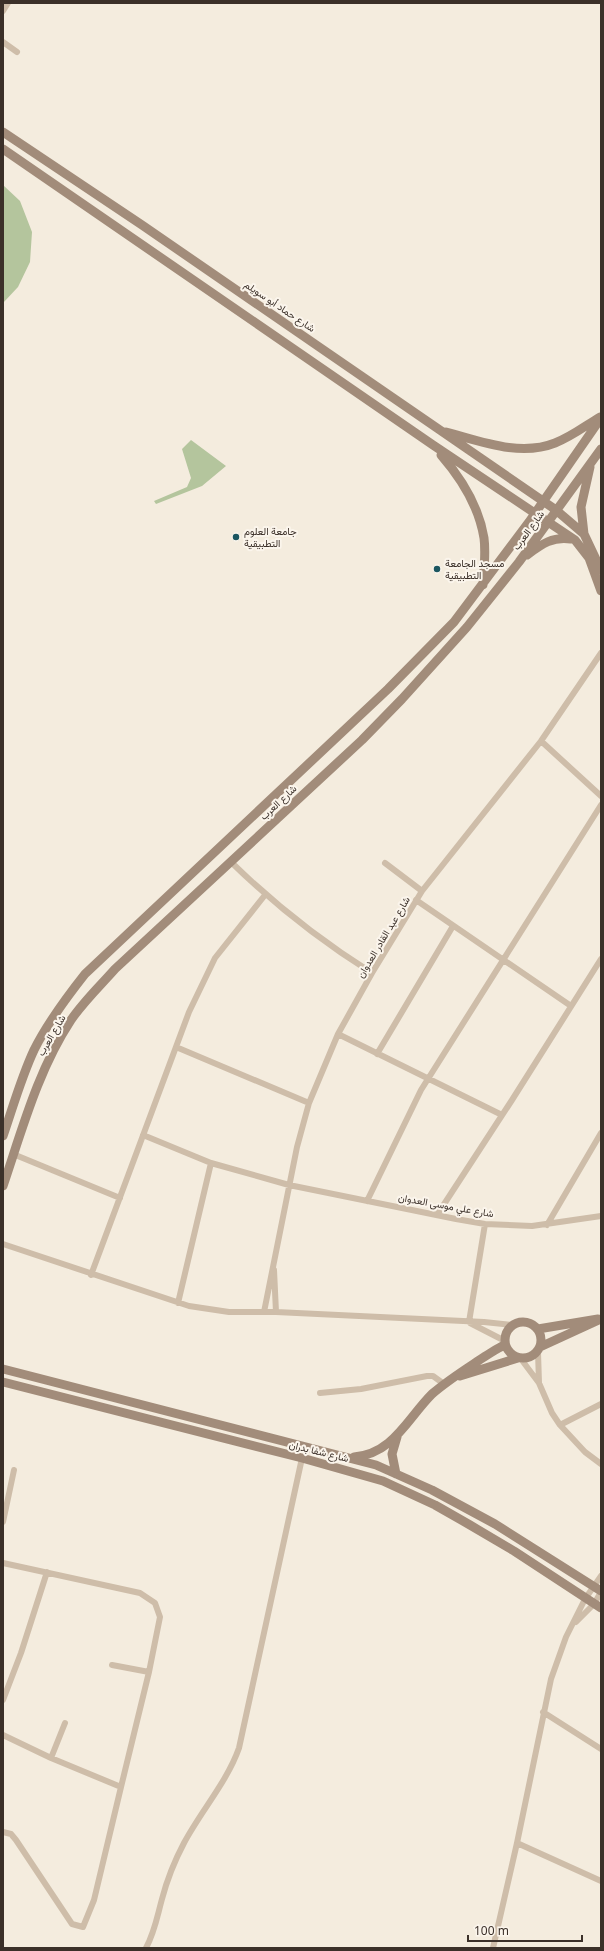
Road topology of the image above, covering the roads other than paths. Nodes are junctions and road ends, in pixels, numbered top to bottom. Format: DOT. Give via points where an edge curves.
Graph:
graph roads {
  1 [pos="8,3"];
  2 [pos="3,11"];
  3 [pos="3,42"];
  4 [pos="17,52"];
  5 [pos="3,132"];
  6 [pos="3,149"];
  7 [pos="601,417"];
  8 [pos="440,430"];
  9 [pos="433,445"];
  10 [pos="601,449"];
  11 [pos="591,463"];
  12 [pos="543,501"];
  13 [pos="556,510"];
  14 [pos="534,513"];
  15 [pos="548,522"];
  16 [pos="584,534"];
  17 [pos="575,540"];
  18 [pos="518,562"];
  19 [pos="601,570"];
  20 [pos="483,585"];
  21 [pos="601,591"];
  22 [pos="601,654"];
  23 [pos="598,661"];
  24 [pos="541,741"];
  25 [pos="601,796"];
  26 [pos="601,805"];
  27 [pos="231,862"];
  28 [pos="385,863"];
  29 [pos="422,891"];
  30 [pos="265,895"];
  31 [pos="416,900"];
  32 [pos="453,926"];
  33 [pos="601,959"];
  34 [pos="504,961"];
  35 [pos="372,973"];
  36 [pos="570,1006"];
  37 [pos="338,1034"];
  38 [pos="176,1047"];
  39 [pos="377,1054"];
  40 [pos="430,1080"];
  41 [pos="309,1103"];
  42 [pos="502,1115"];
  43 [pos="601,1133"];
  44 [pos="142,1135"];
  45 [pos="3,1136"];
  46 [pos="14,1154"];
  47 [pos="210,1163"];
  48 [pos="289,1185"];
  49 [pos="3,1186"];
  50 [pos="120,1198"];
  51 [pos="367,1201"];
  52 [pos="437,1215"];
  53 [pos="601,1216"];
  54 [pos="485,1224"];
  55 [pos="547,1225"];
  56 [pos="3,1244"];
  57 [pos="274,1265"];
  58 [pos="91,1275"];
  59 [pos="178,1303"];
  60 [pos="264,1312"];
  61 [pos="276,1312"];
  62 [pos="601,1319"];
  63 [pos="469,1322"];
  64 [pos="513,1325"];
  65 [pos="538,1329"];
  66 [pos="505,1343"];
  67 [pos="539,1350"];
  68 [pos="520,1359"];
  69 [pos="3,1369"];
  70 [pos="453,1378"];
  71 [pos="3,1382"];
  72 [pos="539,1383"];
  73 [pos="444,1384"];
  74 [pos="320,1393"];
  75 [pos="601,1404"];
  76 [pos="560,1425"];
  77 [pos="397,1435"];
  78 [pos="302,1458"];
  79 [pos="350,1458"];
  80 [pos="601,1464"];
  81 [pos="14,1470"];
  82 [pos="396,1474"];
  83 [pos="3,1522"];
  84 [pos="3,1563"];
  85 [pos="47,1572"];
  86 [pos="601,1576"];
  87 [pos="592,1586"];
  88 [pos="601,1592"];
  89 [pos="585,1598"];
  90 [pos="597,1606"];
  91 [pos="572,1626"];
  92 [pos="112,1665"];
  93 [pos="149,1672"];
  94 [pos="3,1700"];
  95 [pos="543,1712"];
  96 [pos="65,1723"];
  97 [pos="3,1735"];
  98 [pos="601,1749"];
  99 [pos="51,1758"];
  100 [pos="121,1787"];
  101 [pos="3,1832"];
  102 [pos="517,1843"];
  103 [pos="601,1881"];
  104 [pos="146,1948"];
  105 [pos="493,1948"];
  1 -- 2 [label="street"];
  3 -- 4 [label="street"];
  5 -- 8 [label="main road, شارع حماد أبو سويلم"];
  6 -- 9 [label="main road"];
  7 -- 8 [label="main road" via="557,442 532,448 498,445"];
  7 -- 12 [label="main road, شارع العرب"];
  8 -- 12 [label="main road, شارع حماد أبو سويلم"];
  9 -- 14 [label="main road"];
  9 -- 20 [label="main road" via="458,476 481,527 484,545"];
  10 -- 11 [label="main road, شارع العرب"];
  11 -- 13 [label="main road, شارع العرب"];
  11 -- 16 [label="main road" via="581,507"];
  12 -- 13 [label="main road, شارع حماد أبو سويلم"];
  12 -- 14 [label="main road, شارع العرب"];
  13 -- 15 [label="main road, شارع العرب"];
  13 -- 16 [label="main road, شارع حماد أبو سويلم"];
  14 -- 15 [label="main road"];
  14 -- 20 [label="main road, شارع العرب"];
  15 -- 17 [label="main road"];
  15 -- 18 [label="main road, شارع العرب"];
  16 -- 19 [label="main road"];
  17 -- 18 [label="main road" via="562,537 551,539"];
  17 -- 21 [label="main road" via="589,558"];
  18 -- 27 [label="main road, شارع العرب" via="458,638 402,700"];
  20 -- 45 [label="main road, شارع العرب" via="454,622 388,689 85,974 62,1004 35,1049"];
  22 -- 23 [label="street, شارع عبد القادر العدوان"];
  23 -- 24 [label="street, شارع عبد القادر العدوان"];
  24 -- 25 [label="street"];
  24 -- 29 [label="street, شارع عبد القادر العدوان"];
  26 -- 34 [label="street"];
  27 -- 30 [label="street"];
  27 -- 46 [label="main road, شارع العرب" via="116,969 72,1019 42,1074"];
  28 -- 29 [label="street"];
  29 -- 31 [label="street, شارع عبد القادر العدوان"];
  30 -- 35 [label="street" via="343,955"];
  30 -- 38 [label="street" via="215,958 189,1012"];
  31 -- 32 [label="street"];
  31 -- 35 [label="street, شارع عبد القادر العدوان"];
  32 -- 34 [label="street"];
  32 -- 39 [label="street"];
  33 -- 36 [label="street"];
  34 -- 36 [label="street"];
  34 -- 40 [label="street"];
  35 -- 37 [label="street, شارع عبد القادر العدوان"];
  36 -- 42 [label="street"];
  37 -- 39 [label="street"];
  37 -- 41 [label="street, شارع عبد القادر العدوان"];
  38 -- 41 [label="street"];
  38 -- 44 [label="street"];
  39 -- 40 [label="street"];
  40 -- 42 [label="street"];
  40 -- 51 [label="street" via="411,1110"];
  41 -- 48 [label="street, شارع عبد القادر العدوان"];
  42 -- 52 [label="street"];
  43 -- 55 [label="street"];
  44 -- 47 [label="street, شارع علي موسى العدوان"];
  44 -- 50 [label="street"];
  46 -- 49 [label="main road, شارع العرب"];
  46 -- 50 [label="street"];
  47 -- 48 [label="street, شارع علي موسى العدوان"];
  47 -- 59 [label="street"];
  48 -- 51 [label="street, شارع علي موسى العدوان"];
  48 -- 57 [label="street, شارع عبد القادر العدوان"];
  50 -- 58 [label="street"];
  51 -- 52 [label="street, شارع علي موسى العدوان"];
  52 -- 54 [label="street, شارع علي موسى العدوان"];
  53 -- 55 [label="street, شارع علي موسى العدوان"];
  54 -- 55 [label="street, شارع علي موسى العدوان"];
  54 -- 63 [label="street"];
  56 -- 58 [label="street"];
  57 -- 60 [label="street, شارع عبد القادر العدوان"];
  57 -- 61 [label="street, شارع عبد القادر العدوان"];
  58 -- 59 [label="street"];
  59 -- 60 [label="street" via="229,1312"];
  60 -- 61 [label="street"];
  61 -- 63 [label="street"];
  62 -- 65 [label="main road"];
  62 -- 67 [label="main road"];
  63 -- 64 [label="street"];
  63 -- 66 [label="street"];
  64 -- 65 [label="main road" via="526,1322"];
  64 -- 66 [label="main road" via="507,1332"];
  65 -- 67 [label="main road" via="542,1338"];
  66 -- 68 [label="main road" via="510,1353"];
  66 -- 70 [label="main road"];
  67 -- 68 [label="main road" via="530,1358"];
  67 -- 72 [label="street"];
  68 -- 70 [label="main road"];
  68 -- 72 [label="street"];
  69 -- 79 [label="main road, شارع شفا بدران"];
  70 -- 73 [label="main road"];
  71 -- 78 [label="main road, شارع شفا بدران"];
  72 -- 76 [label="street"];
  73 -- 74 [label="street" via="433,1376 427,1376 368,1388"];
  73 -- 77 [label="main road"];
  75 -- 76 [label="street"];
  76 -- 80 [label="street" via="585,1452"];
  77 -- 79 [label="main road" via="376,1452"];
  77 -- 82 [label="main road" via="392,1454"];
  78 -- 89 [label="main road, شارع شفا بدران" via="372,1477 435,1505 514,1551"];
  78 -- 104 [label="street" via="237,1752 185,1842"];
  79 -- 82 [label="main road, شارع شفا بدران"];
  81 -- 83 [label="street"];
  82 -- 87 [label="main road, شارع شفا بدران" via="495,1524"];
  84 -- 85 [label="street"];
  85 -- 93 [label="street" via="140,1593 152,1599 160,1617"];
  85 -- 94 [label="street"];
  86 -- 87 [label="street"];
  87 -- 88 [label="main road, شارع شفا بدران"];
  87 -- 89 [label="street"];
  88 -- 90 [label="street"];
  89 -- 90 [label="main road, شارع شفا بدران"];
  89 -- 91 [label="street"];
  90 -- 91 [label="street"];
  91 -- 95 [label="street" via="559,1652"];
  92 -- 93 [label="street"];
  93 -- 100 [label="street"];
  95 -- 98 [label="street"];
  95 -- 102 [label="street"];
  96 -- 99 [label="street"];
  97 -- 99 [label="street"];
  99 -- 100 [label="street"];
  100 -- 101 [label="street" via="94,1900 83,1927 72,1924 16,1840 11,1834"];
  102 -- 103 [label="street"];
  102 -- 105 [label="street"];
}
